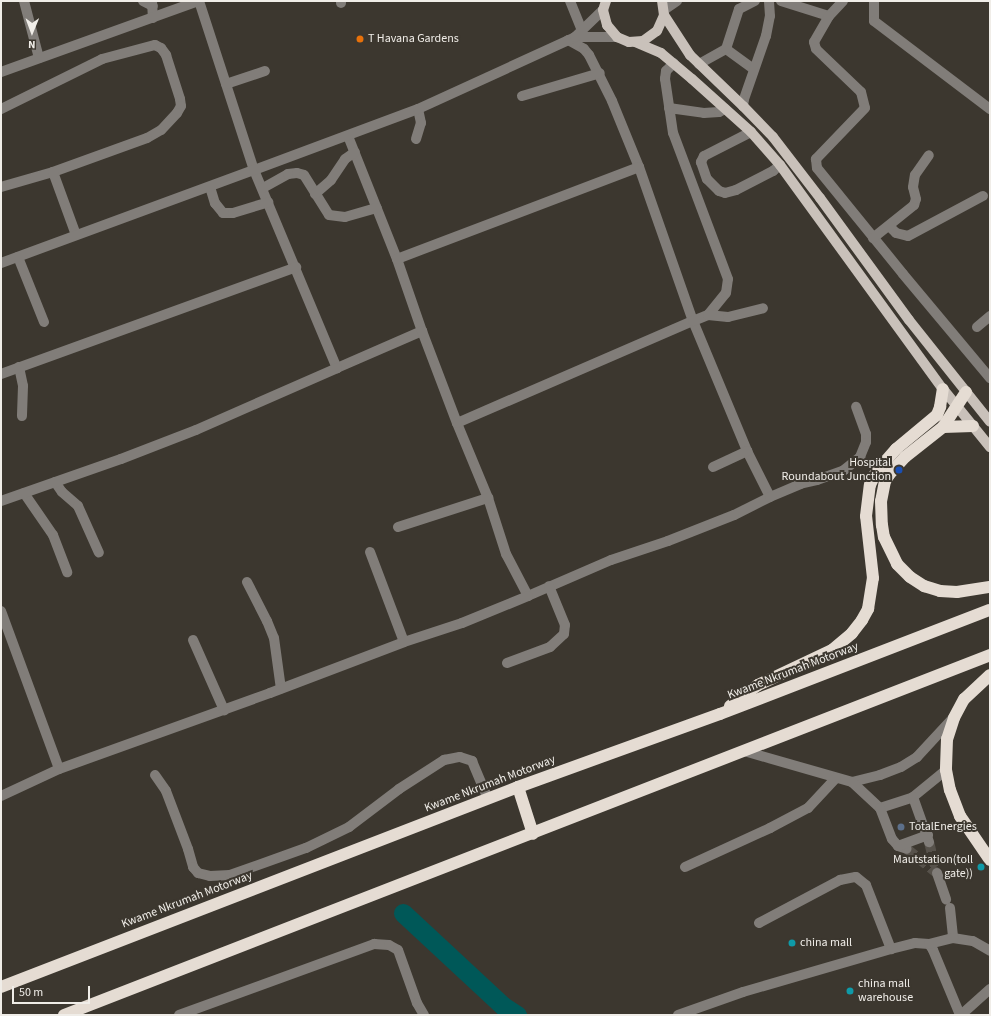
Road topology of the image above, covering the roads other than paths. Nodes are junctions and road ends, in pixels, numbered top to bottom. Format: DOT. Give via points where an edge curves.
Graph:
graph roads {
  1 [pos="24,1"];
  2 [pos="143,1"];
  3 [pos="198,1"];
  4 [pos="570,1"];
  5 [pos="676,1"];
  6 [pos="755,1"];
  7 [pos="769,1"];
  8 [pos="781,1"];
  9 [pos="843,1"];
  10 [pos="874,1"];
  11 [pos="153,3"];
  12 [pos="604,4"];
  13 [pos="663,9"];
  14 [pos="829,16"];
  15 [pos="153,18"];
  16 [pos="575,36"];
  17 [pos="617,37"];
  18 [pos="635,42"];
  19 [pos="726,49"];
  20 [pos="39,58"];
  21 [pos="674,63"];
  22 [pos="699,64"];
  23 [pos="754,69"];
  24 [pos="265,71"];
  25 [pos="1,72"];
  26 [pos="600,73"];
  27 [pos="226,84"];
  28 [pos="522,96"];
  29 [pos="2,106"];
  30 [pos="744,106"];
  31 [pos="669,108"];
  32 [pos="418,109"];
  33 [pos="725,109"];
  34 [pos="990,109"];
  35 [pos="751,132"];
  36 [pos="348,136"];
  37 [pos="416,138"];
  38 [pos="354,152"];
  39 [pos="929,155"];
  40 [pos="780,165"];
  41 [pos="639,167"];
  42 [pos="254,170"];
  43 [pos="53,172"];
  44 [pos="1,187"];
  45 [pos="210,187"];
  46 [pos="263,188"];
  47 [pos="834,189"];
  48 [pos="315,194"];
  49 [pos="983,196"];
  50 [pos="820,198"];
  51 [pos="268,202"];
  52 [pos="377,208"];
  53 [pos="889,226"];
  54 [pos="76,235"];
  55 [pos="873,238"];
  56 [pos="18,257"];
  57 [pos="397,259"];
  58 [pos="1,263"];
  59 [pos="296,267"];
  60 [pos="763,308"];
  61 [pos="708,315"];
  62 [pos="990,316"];
  63 [pos="693,321"];
  64 [pos="44,322"];
  65 [pos="976,327"];
  66 [pos="422,331"];
  67 [pos="20,367"];
  68 [pos="337,368"];
  69 [pos="1,374"];
  70 [pos="990,378"];
  71 [pos="943,389"];
  72 [pos="966,392"];
  73 [pos="958,406"];
  74 [pos="856,407"];
  75 [pos="22,416"];
  76 [pos="990,422"];
  77 [pos="457,423"];
  78 [pos="973,426"];
  79 [pos="943,427"];
  80 [pos="990,447"];
  81 [pos="747,451"];
  82 [pos="712,467"];
  83 [pos="55,482"];
  84 [pos="24,492"];
  85 [pos="770,497"];
  86 [pos="488,498"];
  87 [pos="1,500"];
  88 [pos="398,527"];
  89 [pos="100,552"];
  90 [pos="370,552"];
  91 [pos="67,572"];
  92 [pos="247,582"];
  93 [pos="549,586"];
  94 [pos="990,587"];
  95 [pos="528,596"];
  96 [pos="990,610"];
  97 [pos="1,611"];
  98 [pos="193,640"];
  99 [pos="404,642"];
  100 [pos="990,655"];
  101 [pos="507,663"];
  102 [pos="990,675"];
  103 [pos="281,689"];
  104 [pos="224,710"];
  105 [pos="720,714"];
  106 [pos="954,718"];
  107 [pos="744,752"];
  108 [pos="59,769"];
  109 [pos="946,770"];
  110 [pos="155,775"];
  111 [pos="836,778"];
  112 [pos="852,782"];
  113 [pos="518,787"];
  114 [pos="1,796"];
  115 [pos="913,796"];
  116 [pos="488,799"];
  117 [pos="880,808"];
  118 [pos="533,834"];
  119 [pos="990,860"];
  120 [pos="685,867"];
  121 [pos="937,873"];
  122 [pos="759,923"];
  123 [pos="953,938"];
  124 [pos="929,944"];
  125 [pos="891,949"];
  126 [pos="990,952"];
  127 [pos="1,987"];
  128 [pos="990,989"];
  129 [pos="64,1015"];
  130 [pos="179,1015"];
  131 [pos="424,1015"];
  132 [pos="678,1015"];
  133 [pos="960,1015"];
  1 -- 20 [label="street"];
  2 -- 11 [label="street"];
  3 -- 15 [label="street"];
  3 -- 27 [label="street"];
  4 -- 16 [label="street"];
  5 -- 13 [label="street"];
  6 -- 19 [label="street" via="739,9"];
  7 -- 23 [label="street" via="770,16 766,36"];
  8 -- 14 [label="street"];
  9 -- 14 [label="street"];
  10 -- 34 [label="street" via="874,21"];
  11 -- 15 [label="street"];
  12 -- 16 [label="street"];
  12 -- 17 [label="main road" via="607,25"];
  13 -- 18 [label="main road" via="662,24 651,37"];
  13 -- 22 [label="main road" via="682,44"];
  14 -- 47 [label="street" via="814,42 816,48 862,92 864,108 816,159 817,168"];
  15 -- 20 [label="street"];
  16 -- 17 [label="street"];
  16 -- 26 [label="street"];
  16 -- 32 [label="street"];
  17 -- 18 [label="main road"];
  18 -- 21 [label="main road" via="661,53"];
  19 -- 22 [label="street"];
  19 -- 23 [label="street"];
  20 -- 25 [label="street"];
  21 -- 31 [label="street" via="665,74"];
  21 -- 33 [label="main road"];
  22 -- 30 [label="main road"];
  23 -- 30 [label="street"];
  24 -- 27 [label="street"];
  26 -- 28 [label="street"];
  26 -- 41 [label="street"];
  27 -- 42 [label="street"];
  29 -- 43 [label="street" via="102,59 155,45 161,48 166,55 180,99 181,106 177,112 161,130 147,138"];
  30 -- 50 [label="main road" via="773,137"];
  31 -- 33 [label="street" via="704,113"];
  31 -- 61 [label="street" via="678,150 728,279 726,293"];
  32 -- 36 [label="street"];
  32 -- 37 [label="street" via="421,123"];
  33 -- 35 [label="main road"];
  35 -- 40 [label="main road"];
  35 -- 40 [label="street" via="704,156 701,162 707,179 719,191 726,193 773,171"];
  36 -- 38 [label="street"];
  36 -- 42 [label="street"];
  38 -- 48 [label="street" via="345,159 332,180"];
  38 -- 52 [label="street"];
  39 -- 53 [label="street" via="914,175 914,204"];
  40 -- 71 [label="main road"];
  41 -- 57 [label="street"];
  41 -- 63 [label="street"];
  42 -- 45 [label="street"];
  42 -- 46 [label="street"];
  43 -- 44 [label="street"];
  43 -- 54 [label="street"];
  45 -- 51 [label="street" via="214,203 223,213 233,213"];
  45 -- 54 [label="street"];
  46 -- 48 [label="street" via="288,174 297,173 304,175"];
  46 -- 51 [label="street"];
  47 -- 50 [label="street"];
  47 -- 55 [label="street"];
  48 -- 52 [label="street" via="330,215 345,217"];
  49 -- 53 [label="street" via="908,236 896,233"];
  50 -- 72 [label="main road" via="909,320"];
  51 -- 59 [label="street"];
  52 -- 57 [label="street"];
  53 -- 55 [label="street"];
  54 -- 56 [label="street"];
  55 -- 70 [label="street"];
  56 -- 58 [label="street"];
  56 -- 64 [label="street"];
  57 -- 66 [label="street"];
  59 -- 67 [label="street"];
  59 -- 68 [label="street"];
  60 -- 61 [label="street" via="728,317"];
  61 -- 63 [label="street"];
  62 -- 65 [label="street"];
  63 -- 77 [label="street"];
  63 -- 81 [label="street"];
  66 -- 68 [label="street"];
  66 -- 77 [label="street"];
  67 -- 69 [label="street"];
  67 -- 75 [label="street" via="23,386"];
  68 -- 83 [label="street" via="196,430"];
  71 -- 73 [label="main road"];
  71 -- 105 [label="highway" via="937,415 896,448 876,472 870,485 866,516 873,578 868,609 862,620 852,633 832,650 758,685"];
  72 -- 73 [label="highway"];
  72 -- 76 [label="main road"];
  73 -- 78 [label="main road"];
  73 -- 79 [label="highway"];
  74 -- 85 [label="street" via="866,434 866,442 860,457 844,470"];
  77 -- 86 [label="street"];
  78 -- 79 [label="highway"];
  78 -- 80 [label="main road"];
  79 -- 94 [label="highway" via="897,464 885,481 880,512 884,537 898,564 910,577 924,586 940,591 957,592"];
  81 -- 82 [label="street"];
  81 -- 85 [label="street"];
  83 -- 84 [label="street"];
  83 -- 89 [label="street" via="78,506"];
  84 -- 87 [label="street"];
  84 -- 91 [label="street" via="53,535"];
  85 -- 93 [label="street" via="675,538 611,560"];
  86 -- 88 [label="street"];
  86 -- 95 [label="street" via="506,554"];
  90 -- 99 [label="street"];
  92 -- 103 [label="street" via="274,638"];
  93 -- 95 [label="street"];
  93 -- 101 [label="street" via="565,625 564,634 550,647"];
  95 -- 99 [label="street" via="462,623"];
  96 -- 105 [label="highway, Kwame Nkrumah Motorway"];
  97 -- 108 [label="street"];
  98 -- 104 [label="street"];
  99 -- 103 [label="street"];
  100 -- 107 [label="highway"];
  102 -- 106 [label="highway" via="964,699"];
  103 -- 104 [label="street"];
  104 -- 108 [label="street"];
  105 -- 113 [label="highway, Kwame Nkrumah Motorway"];
  106 -- 109 [label="highway" via="947,739"];
  106 -- 112 [label="street" via="927,747 901,767"];
  107 -- 111 [label="street"];
  107 -- 118 [label="highway"];
  108 -- 114 [label="street"];
  109 -- 115 [label="street"];
  109 -- 119 [label="highway" via="960,816"];
  110 -- 116 [label="street" via="166,791 193,867 198,873 210,876 237,873 306,848 349,827 399,789 444,760 460,757 472,761"];
  111 -- 112 [label="street"];
  111 -- 120 [label="street" via="808,808"];
  112 -- 117 [label="street"];
  113 -- 116 [label="highway, Kwame Nkrumah Motorway"];
  113 -- 118 [label="highway"];
  115 -- 117 [label="street"];
  115 -- 117 [label="street" via="929,838 903,848 892,839"];
  116 -- 127 [label="highway, Kwame Nkrumah Motorway"];
  118 -- 129 [label="highway"];
  121 -- 123 [label="street" via="948,904"];
  122 -- 125 [label="street" via="840,880 856,877 866,885"];
  123 -- 124 [label="street"];
  123 -- 126 [label="street" via="974,941"];
  124 -- 125 [label="street" via="915,943"];
  124 -- 133 [label="street"];
  125 -- 132 [label="street" via="743,992"];
  128 -- 133 [label="street"];
  130 -- 131 [label="street" via="374,944 381,944 398,950 417,1003"];
}
